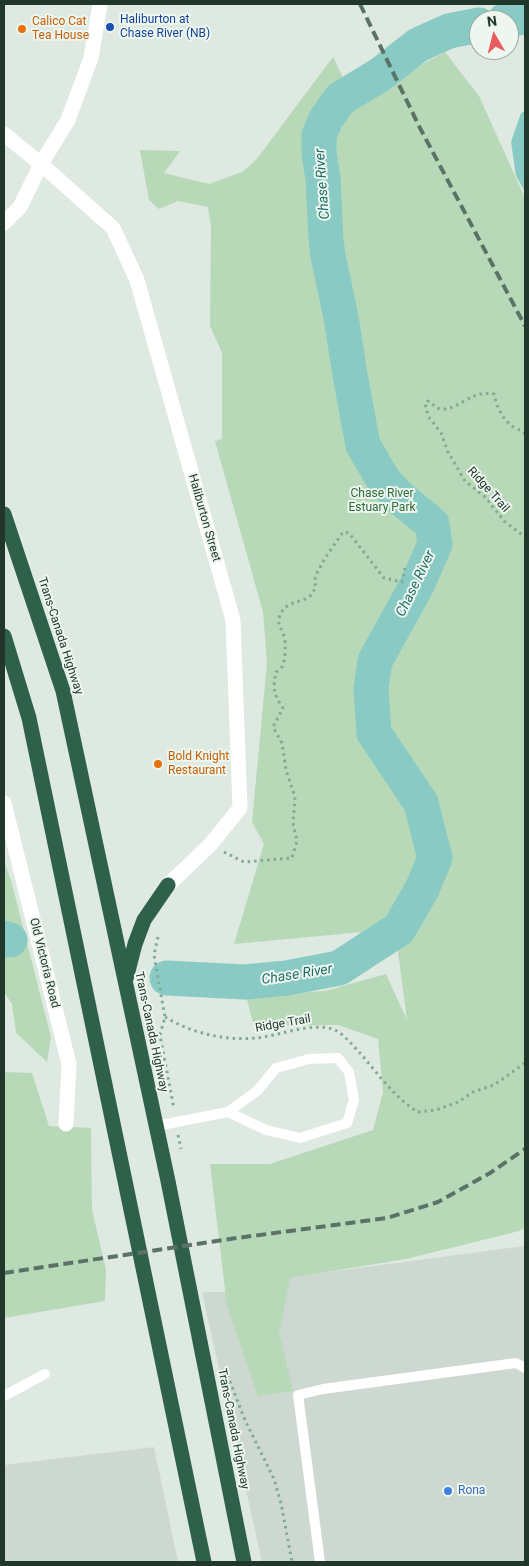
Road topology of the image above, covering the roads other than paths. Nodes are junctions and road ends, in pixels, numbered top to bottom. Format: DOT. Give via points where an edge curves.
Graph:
graph roads {
  1 [pos="100,4"];
  2 [pos="4,134"];
  3 [pos="41,164"];
  4 [pos="4,223"];
  5 [pos="4,514"];
  6 [pos="4,636"];
  7 [pos="4,803"];
  8 [pos="168,884"];
  9 [pos="125,983"];
  10 [pos="228,1112"];
  11 [pos="66,1124"];
  12 [pos="156,1126"];
  13 [pos="525,1368"];
  14 [pos="45,1374"];
  15 [pos="4,1396"];
  16 [pos="204,1562"];
  17 [pos="244,1562"];
  18 [pos="320,1562"];
  1 -- 3 [label="street" via="91,58 68,120"];
  2 -- 3 [label="street, Haliburton Street"];
  3 -- 4 [label="street" via="20,207"];
  3 -- 8 [label="street, Haliburton Street" via="113,228 136,280 233,620 240,808 210,845"];
  5 -- 9 [label="highway, Trans-Canada Highway" via="63,691"];
  6 -- 16 [label="highway" via="28,718"];
  7 -- 11 [label="street, Old Victoria Road" via="69,1064"];
  8 -- 9 [label="highway" via="144,920"];
  9 -- 12 [label="highway, Trans-Canada Highway"];
  10 -- 10 [label="lane" via="266,1130 300,1138 347,1123 354,1100 349,1072 338,1058 309,1059 276,1068 257,1091"];
  10 -- 12 [label="lane"];
  12 -- 17 [label="highway, Trans-Canada Highway"];
  13 -- 18 [label="lane" via="516,1363 298,1395"];
  14 -- 15 [label="lane"];
}
